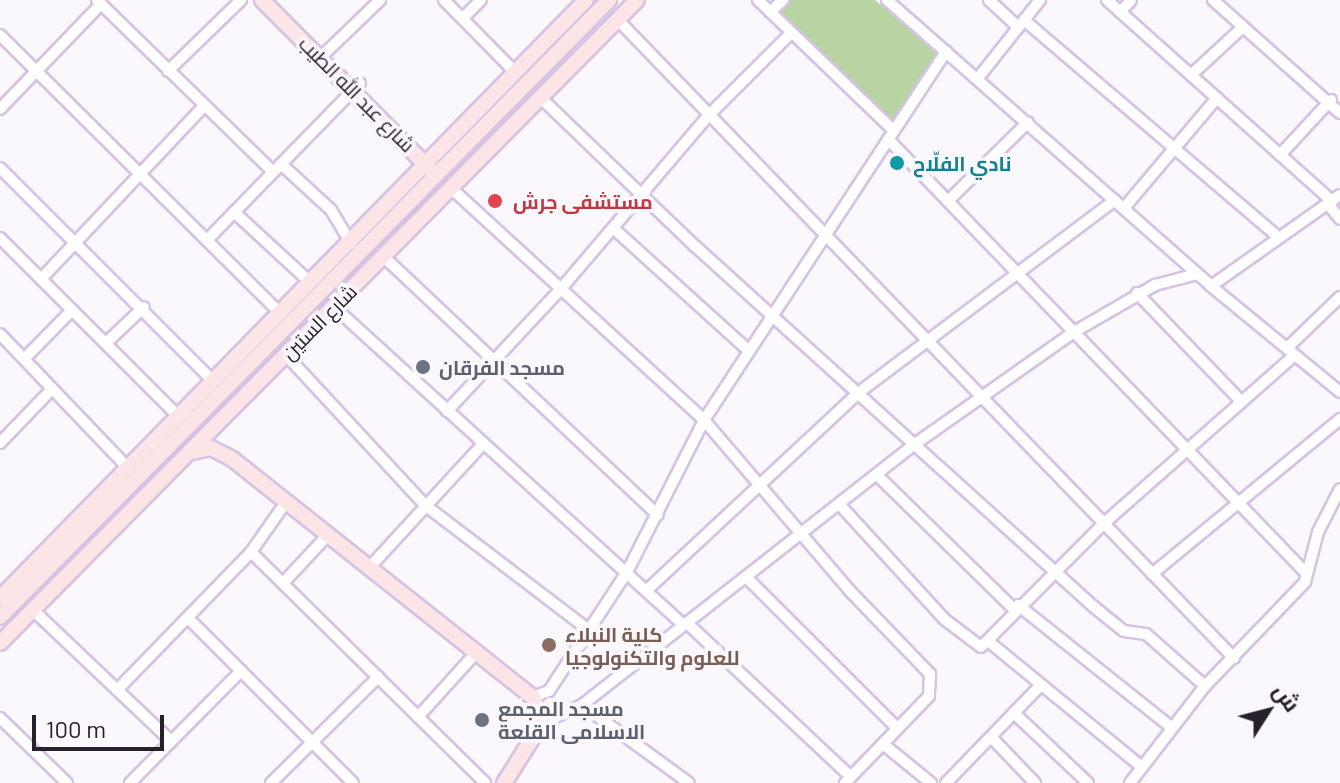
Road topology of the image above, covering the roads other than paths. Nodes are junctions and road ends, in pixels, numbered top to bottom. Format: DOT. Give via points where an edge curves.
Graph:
graph roads {
  1 [pos="241,0"];
  2 [pos="262,0"];
  3 [pos="275,0"];
  4 [pos="380,0"];
  5 [pos="444,0"];
  6 [pos="481,0"];
  7 [pos="586,0"];
  8 [pos="609,0"];
  9 [pos="637,0"];
  10 [pos="758,0"];
  11 [pos="783,0"];
  12 [pos="887,0"];
  13 [pos="989,0"];
  14 [pos="1040,0"];
  15 [pos="1107,0"];
  16 [pos="1131,0"];
  17 [pos="1213,0"];
  18 [pos="99,2"];
  19 [pos="770,12"];
  20 [pos="1120,12"];
  21 [pos="463,18"];
  22 [pos="618,20"];
  23 [pos="1021,24"];
  24 [pos="559,27"];
  25 [pos="1243,27"];
  26 [pos="791,33"];
  27 [pos="572,38"];
  28 [pos="3,43"];
  29 [pos="946,51"];
  30 [pos="324,54"];
  31 [pos="37,68"];
  32 [pos="168,71"];
  33 [pos="515,72"];
  34 [pos="1191,75"];
  35 [pos="978,78"];
  36 [pos="357,87"];
  37 [pos="541,98"];
  38 [pos="1217,98"];
  39 [pos="1331,100"];
  40 [pos="203,107"];
  41 [pos="0,109"];
  42 [pos="1340,113"];
  43 [pos="709,115"];
  44 [pos="1028,122"];
  45 [pos="890,134"];
  46 [pos="1174,148"];
  47 [pos="1280,155"];
  48 [pos="429,159"];
  49 [pos="0,168"];
  50 [pos="277,168"];
  51 [pos="440,170"];
  52 [pos="139,171"];
  53 [pos="456,184"];
  54 [pos="642,194"];
  55 [pos="1333,200"];
  56 [pos="948,201"];
  57 [pos="1119,204"];
  58 [pos="234,212"];
  59 [pos="1340,219"];
  60 [pos="613,228"];
  61 [pos="826,233"];
  62 [pos="0,238"];
  63 [pos="1279,238"];
  64 [pos="76,240"];
  65 [pos="207,240"];
  66 [pos="351,243"];
  67 [pos="384,257"];
  68 [pos="1018,274"];
  69 [pos="1197,274"];
  70 [pos="41,279"];
  71 [pos="311,283"];
  72 [pos="1211,286"];
  73 [pos="560,290"];
  74 [pos="1137,293"];
  75 [pos="1340,297"];
  76 [pos="144,307"];
  77 [pos="334,307"];
  78 [pos="72,310"];
  79 [pos="773,313"];
  80 [pos="281,314"];
  81 [pos="1074,332"];
  82 [pos="0,334"];
  83 [pos="926,342"];
  84 [pos="106,343"];
  85 [pos="749,351"];
  86 [pos="1291,352"];
  87 [pos="250,353"];
  88 [pos="286,355"];
  89 [pos="25,358"];
  90 [pos="495,362"];
  91 [pos="214,382"];
  92 [pos="52,389"];
  93 [pos="1340,392"];
  94 [pos="858,393"];
  95 [pos="978,398"];
  96 [pos="1239,399"];
  97 [pos="447,411"];
  98 [pos="179,417"];
  99 [pos="1340,419"];
  100 [pos="221,420"];
  101 [pos="704,420"];
  102 [pos="0,443"];
  103 [pos="483,444"];
  104 [pos="915,444"];
  105 [pos="1187,449"];
  106 [pos="190,452"];
  107 [pos="231,458"];
  108 [pos="128,468"];
  109 [pos="877,475"];
  110 [pos="762,484"];
  111 [pos="1340,489"];
  112 [pos="286,502"];
  113 [pos="1238,502"];
  114 [pos="840,505"];
  115 [pos="426,506"];
  116 [pos="658,515"];
  117 [pos="1102,525"];
  118 [pos="804,534"];
  119 [pos="327,536"];
  120 [pos="251,552"];
  121 [pos="368,569"];
  122 [pos="1055,570"];
  123 [pos="627,572"];
  124 [pos="1306,573"];
  125 [pos="1152,574"];
  126 [pos="747,578"];
  127 [pos="283,583"];
  128 [pos="647,590"];
  129 [pos="2,593"];
  130 [pos="1016,607"];
  131 [pos="33,610"];
  132 [pos="0,617"];
  133 [pos="188,618"];
  134 [pos="685,624"];
  135 [pos="589,630"];
  136 [pos="988,641"];
  137 [pos="0,643"];
  138 [pos="474,655"];
  139 [pos="1234,658"];
  140 [pos="241,671"];
  141 [pos="378,677"];
  142 [pos="1040,686"];
  143 [pos="1205,686"];
  144 [pos="117,690"];
  145 [pos="533,697"];
  146 [pos="582,705"];
  147 [pos="1014,713"];
  148 [pos="418,717"];
  149 [pos="0,718"];
  150 [pos="542,723"];
  151 [pos="1171,727"];
  152 [pos="897,728"];
  153 [pos="991,737"];
  154 [pos="171,741"];
  155 [pos="312,742"];
  156 [pos="883,744"];
  157 [pos="1142,767"];
  158 [pos="848,780"];
  159 [pos="67,783"];
  160 [pos="130,783"];
  161 [pos="271,783"];
  162 [pos="353,783"];
  163 [pos="485,783"];
  164 [pos="504,783"];
  165 [pos="689,783"];
  166 [pos="931,783"];
  167 [pos="946,783"];
  168 [pos="1035,783"];
  169 [pos="1088,783"];
  170 [pos="1130,783"];
  1 -- 32 [label="street"];
  2 -- 30 [label="main road, شارع عبد الله الطيب"];
  3 -- 30 [label="main road, شارع عبد الله الطيب"];
  4 -- 30 [label="street"];
  5 -- 21 [label="street"];
  6 -- 21 [label="street"];
  7 -- 24 [label="main road"];
  8 -- 27 [label="main road, شارع الستين"];
  9 -- 22 [label="main road, شارع الستين"];
  10 -- 19 [label="street"];
  11 -- 19 [label="street"];
  12 -- 29 [label="street"];
  13 -- 23 [label="street"];
  14 -- 23 [label="street"];
  15 -- 20 [label="street"];
  16 -- 20 [label="street"];
  17 -- 25 [label="street"];
  18 -- 31 [label="street"];
  18 -- 32 [label="street"];
  19 -- 26 [label="street"];
  20 -- 34 [label="street"];
  21 -- 33 [label="street"];
  22 -- 37 [label="main road, شارع الستين"];
  22 -- 43 [label="street"];
  23 -- 35 [label="street"];
  23 -- 46 [label="street"];
  24 -- 27 [label="main road"];
  24 -- 33 [label="main road"];
  25 -- 34 [label="street"];
  25 -- 39 [label="street"];
  26 -- 43 [label="street"];
  26 -- 45 [label="street"];
  27 -- 51 [label="main road, شارع الستين"];
  28 -- 31 [label="street"];
  29 -- 35 [label="street"];
  29 -- 45 [label="street"];
  30 -- 36 [label="main road, شارع عبد الله الطيب"];
  31 -- 41 [label="street"];
  31 -- 52 [label="street"];
  32 -- 40 [label="street"];
  33 -- 48 [label="main road"];
  34 -- 38 [label="street"];
  35 -- 44 [label="street"];
  36 -- 48 [label="main road, شارع عبد الله الطيب"];
  36 -- 50 [label="street"];
  37 -- 53 [label="main road, شارع الستين"];
  37 -- 54 [label="street"];
  38 -- 46 [label="street"];
  38 -- 47 [label="street"];
  39 -- 42 [label="street"];
  39 -- 47 [label="street"];
  40 -- 50 [label="street"];
  40 -- 52 [label="street"];
  43 -- 54 [label="street"];
  43 -- 61 [label="street"];
  44 -- 56 [label="street"];
  44 -- 57 [label="street"];
  45 -- 56 [label="street"];
  45 -- 61 [label="street"];
  46 -- 57 [label="street"];
  46 -- 63 [label="street"];
  47 -- 55 [label="street"];
  48 -- 51 [label="main road, شارع عبد الله الطيب"];
  48 -- 66 [label="main road"];
  49 -- 64 [label="street"];
  50 -- 58 [label="street"];
  50 -- 66 [label="street" via="331,210"];
  51 -- 53 [label="main road, شارع عبد الله الطيب"];
  51 -- 87 [label="main road, شارع الستين"];
  52 -- 64 [label="street"];
  52 -- 65 [label="street"];
  53 -- 67 [label="main road, شارع الستين"];
  53 -- 73 [label="street"];
  54 -- 60 [label="street"];
  54 -- 79 [label="street"];
  55 -- 59 [label="street"];
  55 -- 63 [label="street"];
  56 -- 68 [label="street"];
  57 -- 68 [label="street"];
  57 -- 69 [label="street"];
  58 -- 65 [label="street"];
  58 -- 71 [label="street"];
  60 -- 73 [label="street"];
  60 -- 85 [label="street"];
  61 -- 79 [label="street"];
  61 -- 83 [label="street"];
  62 -- 70 [label="street"];
  63 -- 72 [label="street"];
  64 -- 70 [label="street"];
  64 -- 76 [label="street"];
  65 -- 80 [label="street"];
  66 -- 71 [label="main road"];
  67 -- 77 [label="main road, شارع الستين"];
  67 -- 90 [label="street"];
  68 -- 81 [label="street"];
  68 -- 83 [label="street"];
  69 -- 72 [label="street"];
  69 -- 74 [label="street"];
  70 -- 78 [label="street"];
  71 -- 80 [label="main road"];
  72 -- 86 [label="street"];
  73 -- 90 [label="street"];
  73 -- 101 [label="street"];
  74 -- 81 [label="street"];
  74 -- 96 [label="street"];
  75 -- 86 [label="street"];
  76 -- 84 [label="street"];
  76 -- 91 [label="street"];
  77 -- 88 [label="main road, شارع الستين"];
  77 -- 97 [label="street"];
  78 -- 84 [label="street"];
  78 -- 89 [label="street"];
  79 -- 85 [label="street"];
  79 -- 94 [label="street"];
  80 -- 87 [label="main road"];
  81 -- 95 [label="street"];
  81 -- 105 [label="street"];
  82 -- 89 [label="street"];
  83 -- 94 [label="street"];
  83 -- 95 [label="street"];
  84 -- 98 [label="street"];
  85 -- 101 [label="street"];
  86 -- 93 [label="street"];
  86 -- 96 [label="street"];
  87 -- 91 [label="main road"];
  87 -- 132 [label="main road, شارع الستين"];
  88 -- 100 [label="main road, شارع الستين"];
  88 -- 115 [label="street"];
  89 -- 92 [label="street"];
  90 -- 97 [label="street"];
  90 -- 116 [label="street"];
  91 -- 98 [label="main road"];
  92 -- 102 [label="street"];
  92 -- 108 [label="street"];
  94 -- 104 [label="street"];
  94 -- 110 [label="street"];
  95 -- 104 [label="street"];
  95 -- 117 [label="street"];
  96 -- 105 [label="street"];
  97 -- 103 [label="street"];
  98 -- 108 [label="main road"];
  99 -- 113 [label="street"];
  100 -- 106 [label="main road, شارع الستين"];
  100 -- 107 [label="main road" via="218,435"];
  101 -- 110 [label="street"];
  101 -- 116 [label="street"];
  103 -- 115 [label="street"];
  103 -- 123 [label="street"];
  104 -- 109 [label="street"];
  104 -- 122 [label="street"];
  105 -- 113 [label="street"];
  105 -- 117 [label="street"];
  106 -- 107 [label="main road" via="211,448"];
  106 -- 131 [label="main road, شارع الستين"];
  107 -- 112 [label="main road"];
  108 -- 129 [label="main road"];
  109 -- 114 [label="street"];
  109 -- 130 [label="street"];
  110 -- 118 [label="street"];
  110 -- 128 [label="street"];
  111 -- 124 [label="street" via="1325,514"];
  112 -- 119 [label="main road"];
  112 -- 120 [label="street"];
  113 -- 124 [label="street"];
  113 -- 125 [label="street"];
  114 -- 118 [label="street"];
  114 -- 136 [label="street" via="944,619 976,647"];
  115 -- 121 [label="street"];
  115 -- 135 [label="street"];
  116 -- 123 [label="street"];
  117 -- 122 [label="street"];
  117 -- 125 [label="street"];
  118 -- 126 [label="street"];
  118 -- 152 [label="street" via="849,590 930,674 929,696"];
  119 -- 121 [label="main road"];
  119 -- 127 [label="street"];
  120 -- 127 [label="street"];
  120 -- 133 [label="street"];
  121 -- 138 [label="main road"];
  122 -- 130 [label="street"];
  122 -- 143 [label="street" via="1111,621 1124,631 1146,634"];
  123 -- 128 [label="street"];
  123 -- 135 [label="street"];
  124 -- 139 [label="street" via="1305,582"];
  125 -- 139 [label="street"];
  126 -- 134 [label="street"];
  126 -- 152 [label="street"];
  127 -- 141 [label="street"];
  128 -- 134 [label="street"];
  130 -- 136 [label="street"];
  130 -- 151 [label="street"];
  131 -- 137 [label="main road, شارع الستين"];
  131 -- 144 [label="street"];
  133 -- 140 [label="street"];
  133 -- 144 [label="street"];
  134 -- 146 [label="street"];
  134 -- 158 [label="street"];
  135 -- 145 [label="street" via="549,691"];
  136 -- 142 [label="street"];
  138 -- 145 [label="main road"];
  138 -- 148 [label="street"];
  139 -- 143 [label="street"];
  140 -- 154 [label="street"];
  140 -- 155 [label="street"];
  141 -- 148 [label="street"];
  141 -- 155 [label="street"];
  142 -- 147 [label="street"];
  142 -- 157 [label="street"];
  143 -- 151 [label="street"];
  144 -- 154 [label="street"];
  145 -- 150 [label="main road"];
  146 -- 150 [label="street"];
  146 -- 165 [label="street"];
  147 -- 153 [label="street"];
  147 -- 169 [label="street"];
  148 -- 163 [label="street"];
  149 -- 159 [label="street"];
  150 -- 164 [label="main road"];
  151 -- 157 [label="street"];
  152 -- 156 [label="street"];
  153 -- 167 [label="street"];
  153 -- 168 [label="street"];
  154 -- 160 [label="street"];
  155 -- 161 [label="street"];
  155 -- 162 [label="street"];
  156 -- 158 [label="street"];
  156 -- 166 [label="street"];
  157 -- 170 [label="street"];
}
